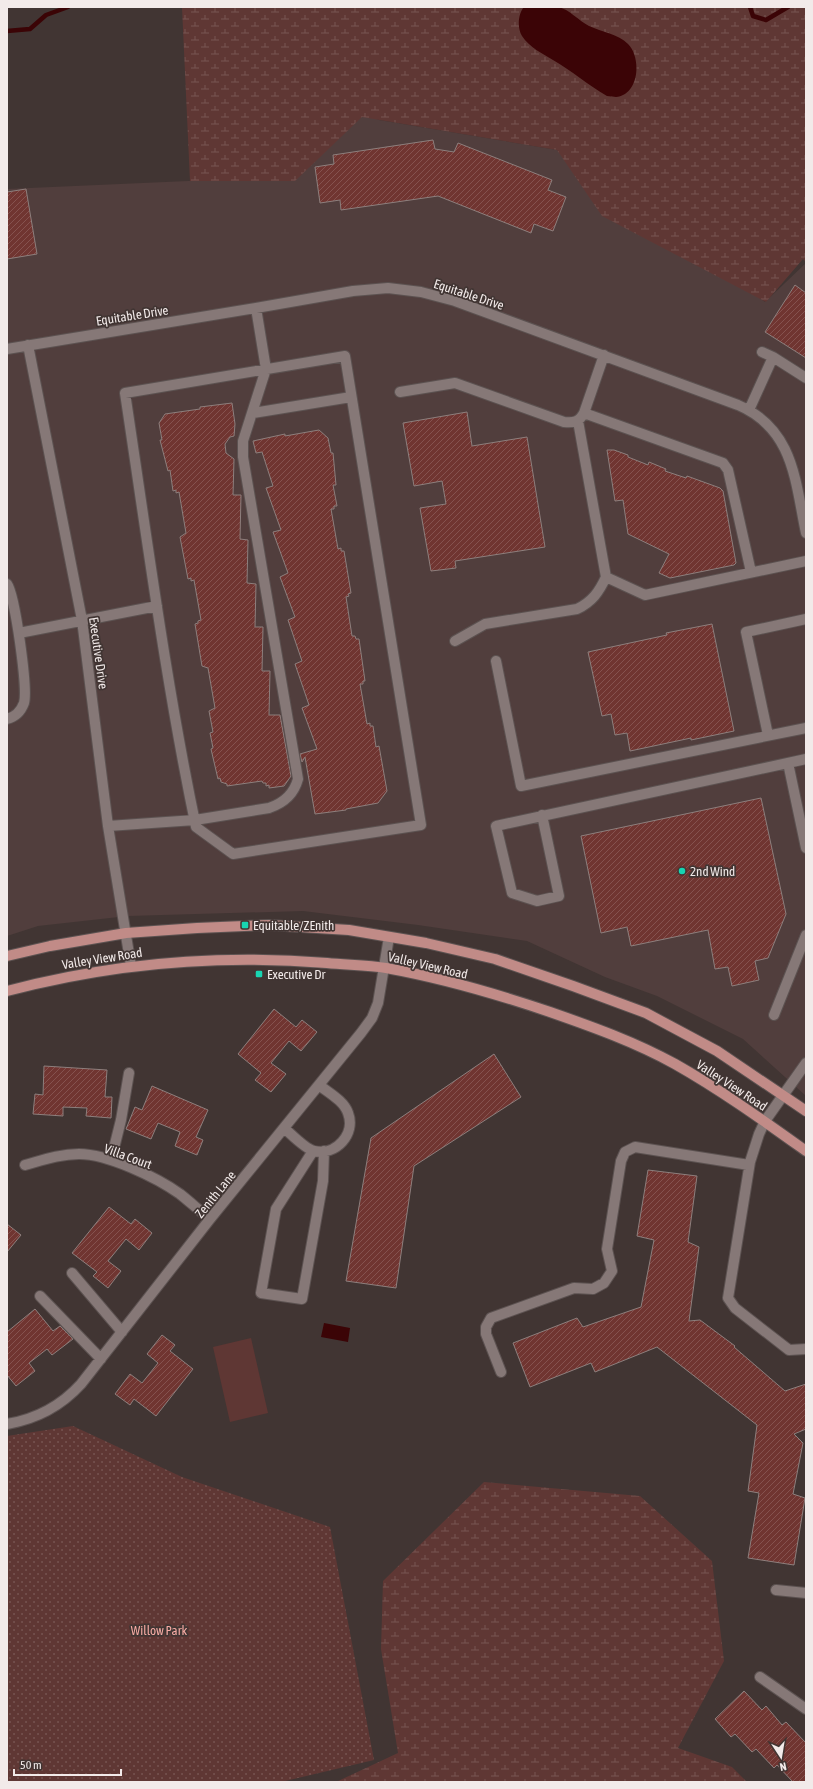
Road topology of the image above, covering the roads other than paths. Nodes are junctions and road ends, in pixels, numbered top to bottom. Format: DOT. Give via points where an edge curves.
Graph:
graph roads {
  1 [pos="256,308"];
  2 [pos="28,345"];
  3 [pos="7,349"];
  4 [pos="762,352"];
  5 [pos="604,355"];
  6 [pos="773,357"];
  7 [pos="266,369"];
  8 [pos="806,378"];
  9 [pos="400,392"];
  10 [pos="351,397"];
  11 [pos="749,410"];
  12 [pos="253,412"];
  13 [pos="581,417"];
  14 [pos="806,533"];
  15 [pos="806,561"];
  16 [pos="751,572"];
  17 [pos="606,577"];
  18 [pos="7,584"];
  19 [pos="157,606"];
  20 [pos="806,619"];
  21 [pos="82,620"];
  22 [pos="19,633"];
  23 [pos="455,641"];
  24 [pos="496,661"];
  25 [pos="7,719"];
  26 [pos="806,728"];
  27 [pos="768,735"];
  28 [pos="806,759"];
  29 [pos="788,763"];
  30 [pos="542,815"];
  31 [pos="195,820"];
  32 [pos="108,826"];
  33 [pos="806,848"];
  34 [pos="126,933"];
  35 [pos="806,935"];
  36 [pos="389,937"];
  37 [pos="7,956"];
  38 [pos="131,966"];
  39 [pos="384,968"];
  40 [pos="7,991"];
  41 [pos="774,1015"];
  42 [pos="806,1063"];
  43 [pos="129,1073"];
  44 [pos="319,1085"];
  45 [pos="783,1095"];
  46 [pos="806,1111"];
  47 [pos="765,1122"];
  48 [pos="284,1128"];
  49 [pos="313,1151"];
  50 [pos="324,1151"];
  51 [pos="806,1152"];
  52 [pos="111,1160"];
  53 [pos="25,1165"];
  54 [pos="750,1165"];
  55 [pos="210,1219"];
  56 [pos="72,1273"];
  57 [pos="40,1296"];
  58 [pos="122,1332"];
  59 [pos="806,1349"];
  60 [pos="101,1359"];
  61 [pos="501,1372"];
  62 [pos="7,1424"];
  63 [pos="776,1590"];
  64 [pos="806,1592"];
  65 [pos="760,1676"];
  66 [pos="806,1708"];
  1 -- 2 [label="street, Equitable Drive"];
  1 -- 5 [label="street, Equitable Drive" via="353,291 388,288 422,292 455,301"];
  1 -- 7 [label="street"];
  2 -- 3 [label="street, Equitable Drive"];
  2 -- 21 [label="street, Executive Drive"];
  4 -- 6 [label="street"];
  5 -- 11 [label="street, Equitable Drive"];
  5 -- 13 [label="street"];
  6 -- 8 [label="street"];
  6 -- 11 [label="street"];
  7 -- 10 [label="street" via="345,356"];
  7 -- 12 [label="street"];
  7 -- 19 [label="street" via="125,393"];
  9 -- 13 [label="street" via="455,383 564,422 574,422"];
  10 -- 12 [label="street"];
  10 -- 31 [label="street" via="421,825 234,854 196,827"];
  11 -- 14 [label="street, Equitable Drive" via="770,426 782,442 790,461"];
  12 -- 31 [label="street" via="243,441 243,457 298,779 288,798 277,806"];
  13 -- 16 [label="street" via="723,463 728,470"];
  13 -- 17 [label="street"];
  15 -- 16 [label="street"];
  16 -- 17 [label="street" via="644,595"];
  17 -- 23 [label="street" via="594,598 577,609 485,624"];
  18 -- 22 [label="street"];
  19 -- 21 [label="street"];
  19 -- 31 [label="street"];
  20 -- 27 [label="street" via="746,632"];
  21 -- 22 [label="street"];
  21 -- 32 [label="street, Executive Drive"];
  22 -- 25 [label="street" via="26,690 20,711"];
  24 -- 27 [label="street" via="521,786"];
  26 -- 27 [label="street"];
  28 -- 29 [label="street"];
  29 -- 30 [label="street"];
  29 -- 33 [label="street"];
  30 -- 30 [label="street" via="559,896 537,901 512,892 496,826"];
  31 -- 32 [label="street"];
  32 -- 34 [label="street, Executive Drive"];
  34 -- 36 [label="main road, Valley View Road" via="269,925 350,930"];
  34 -- 37 [label="main road, Valley View Road"];
  34 -- 38 [label="street, Executive Drive"];
  35 -- 41 [label="street"];
  36 -- 39 [label="street, Zenith Lane"];
  36 -- 45 [label="main road, Valley View Road" via="495,959 646,1013 717,1051"];
  38 -- 39 [label="main road, Valley View Road" via="216,959 294,960"];
  38 -- 40 [label="main road, Valley View Road" via="54,978"];
  39 -- 44 [label="street, Zenith Lane" via="378,1003 372,1018"];
  39 -- 47 [label="main road, Valley View Road" via="502,996 605,1031 675,1064 727,1095"];
  42 -- 45 [label="street"];
  43 -- 52 [label="street"];
  44 -- 48 [label="street, Zenith Lane"];
  44 -- 50 [label="street" via="345,1107 350,1122 346,1138"];
  45 -- 46 [label="main road, Valley View Road"];
  45 -- 47 [label="street"];
  47 -- 51 [label="main road, Valley View Road"];
  47 -- 54 [label="street"];
  48 -- 49 [label="street"];
  48 -- 55 [label="street, Zenith Lane"];
  49 -- 50 [label="street"];
  49 -- 50 [label="street" via="276,1209 261,1293 302,1299 323,1181"];
  52 -- 53 [label="street, Villa Court" via="80,1154 55,1156"];
  52 -- 55 [label="street, Villa Court" via="142,1172 175,1191"];
  54 -- 59 [label="street" via="728,1298 736,1308 789,1350"];
  54 -- 61 [label="street" via="635,1147 625,1152 621,1161 607,1249 612,1271 604,1283 593,1289 574,1288 491,1318 486,1327 486,1334"];
  55 -- 58 [label="street, Zenith Lane"];
  56 -- 58 [label="street"];
  57 -- 60 [label="street"];
  58 -- 60 [label="street, Zenith Lane"];
  60 -- 62 [label="street, Zenith Lane" via="67,1399 50,1411"];
  63 -- 64 [label="street"];
  65 -- 66 [label="street"];
}
